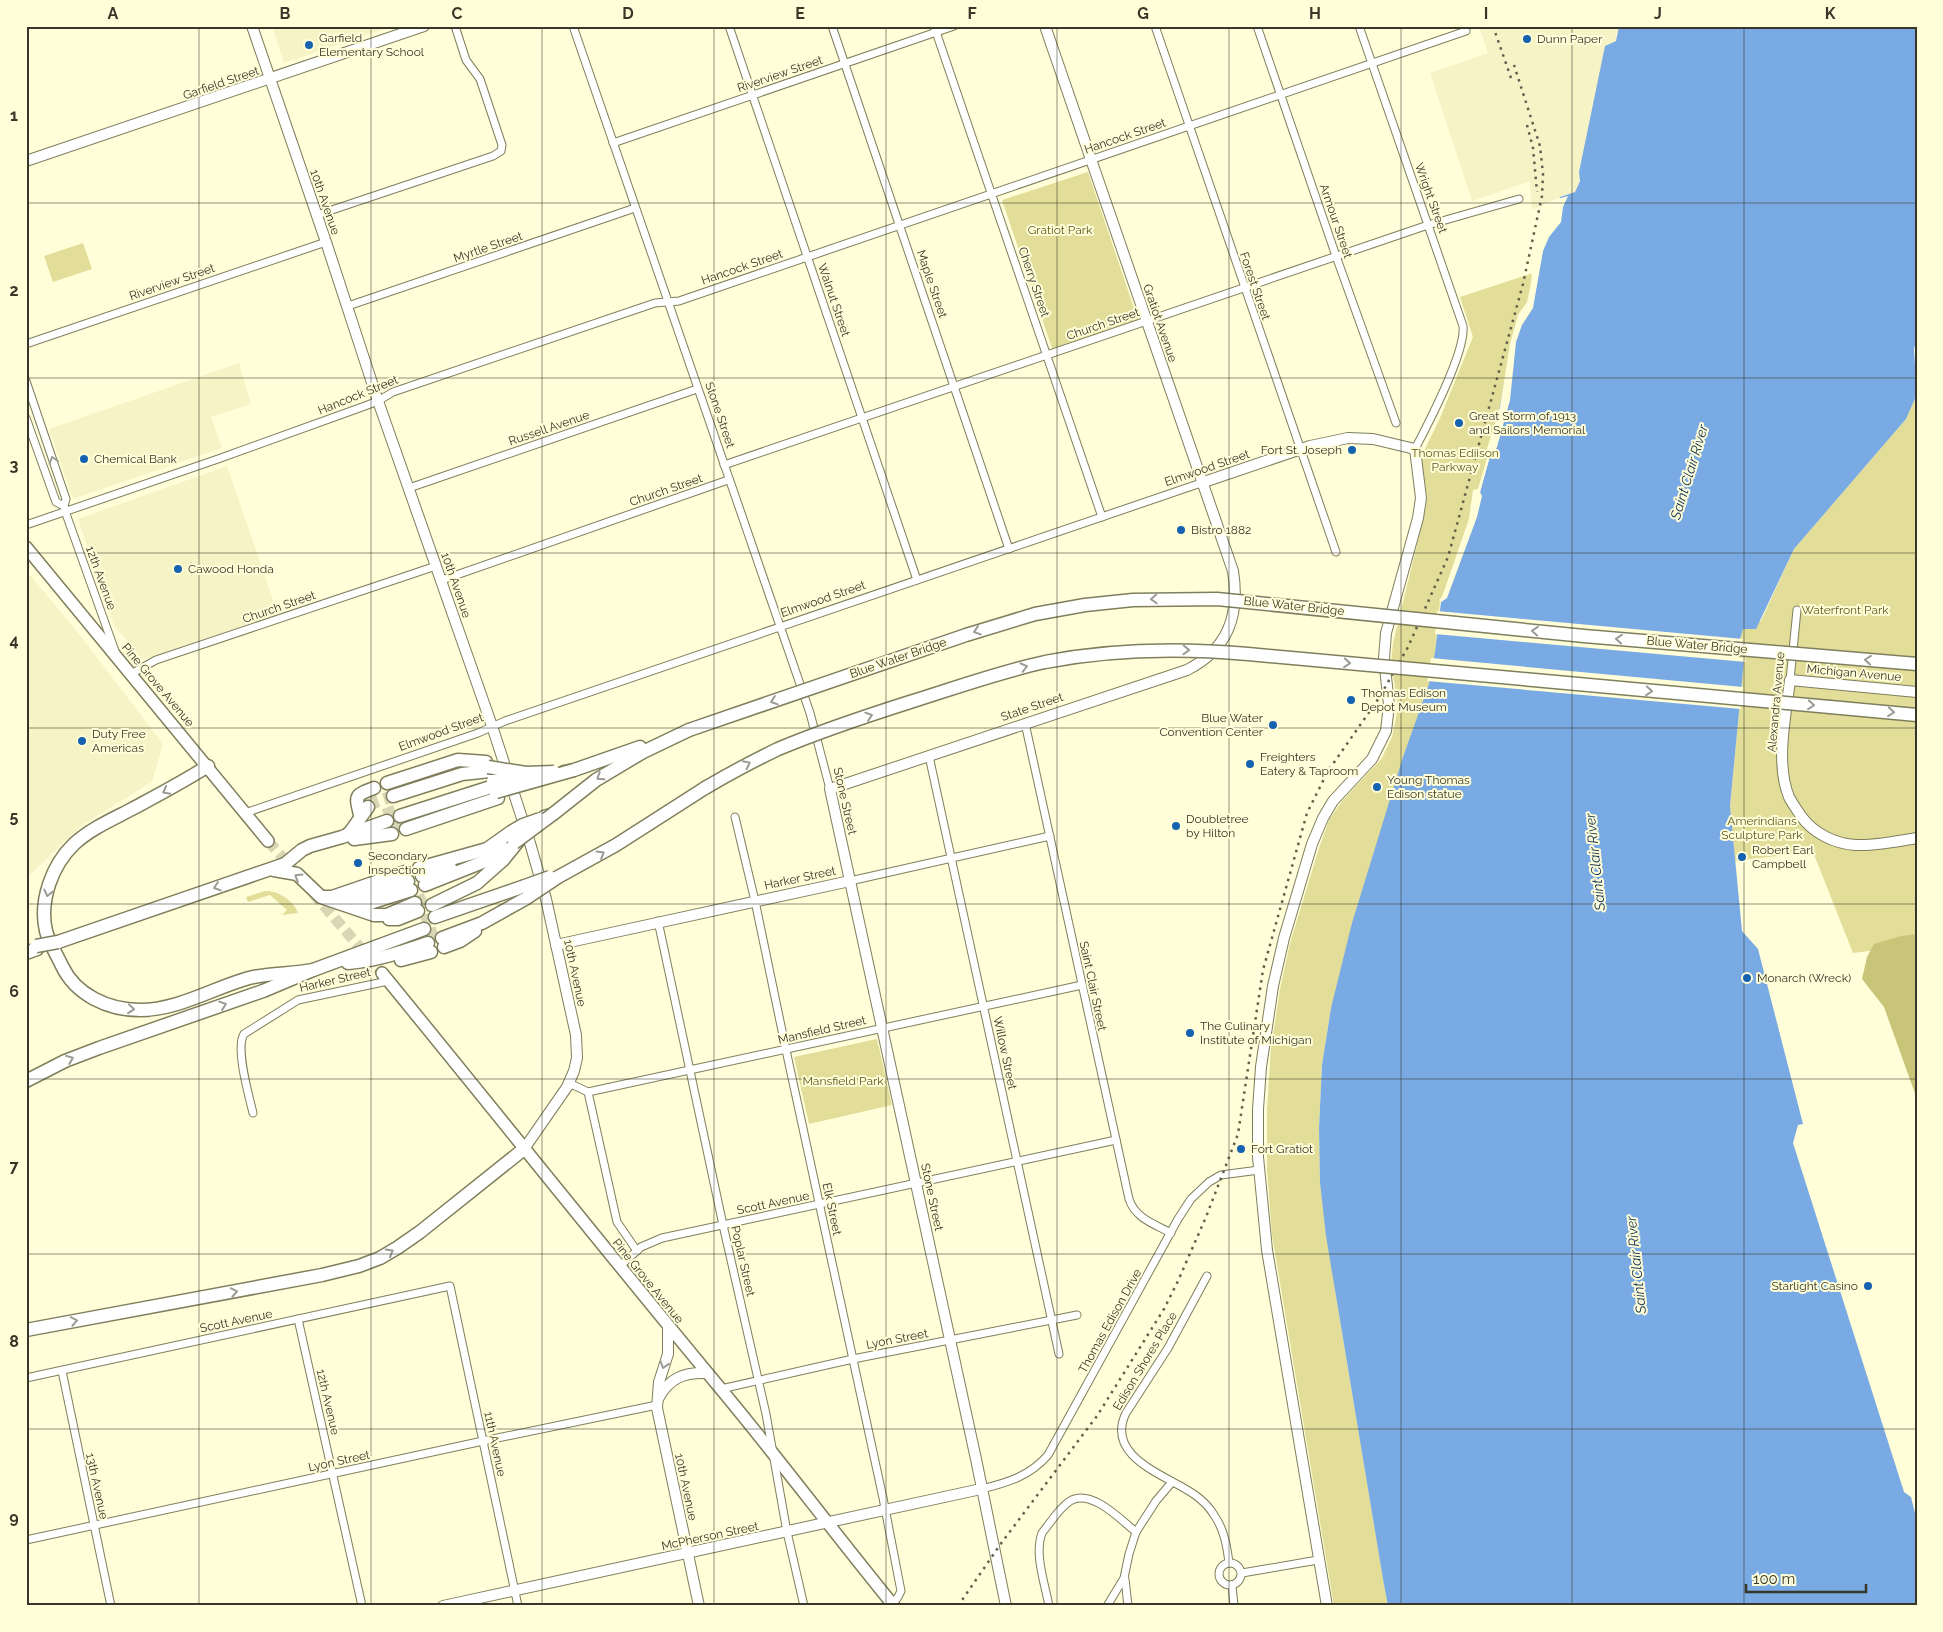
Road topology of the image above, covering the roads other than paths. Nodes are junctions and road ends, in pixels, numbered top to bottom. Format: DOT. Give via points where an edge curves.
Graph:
graph roads {
  1 [pos="252,26"];
  2 [pos="424,26"];
  3 [pos="455,26"];
  4 [pos="573,26"];
  5 [pos="729,26"];
  6 [pos="832,26"];
  7 [pos="954,26"];
  8 [pos="1045,26"];
  9 [pos="1155,26"];
  10 [pos="1257,26"];
  11 [pos="1359,26"];
  12 [pos="935,29"];
  13 [pos="1465,29"];
  14 [pos="1371,63"];
  15 [pos="844,64"];
  16 [pos="269,80"];
  17 [pos="752,95"];
  18 [pos="1281,95"];
  19 [pos="1188,126"];
  20 [pos="613,143"];
  21 [pos="1090,160"];
  22 [pos="26,161"];
  23 [pos="992,193"];
  24 [pos="1519,199"];
  25 [pos="635,208"];
  26 [pos="317,215"];
  27 [pos="900,225"];
  28 [pos="1428,225"];
  29 [pos="326,242"];
  30 [pos="807,256"];
  31 [pos="1336,256"];
  32 [pos="1244,288"];
  33 [pos="668,302"];
  34 [pos="348,306"];
  35 [pos="1146,321"];
  36 [pos="26,344"];
  37 [pos="1047,355"];
  38 [pos="26,381"];
  39 [pos="955,387"];
  40 [pos="697,389"];
  41 [pos="378,401"];
  42 [pos="26,418"];
  43 [pos="862,418"];
  44 [pos="1396,423"];
  45 [pos="1415,449"];
  46 [pos="1301,450"];
  47 [pos="724,465"];
  48 [pos="728,480"];
  49 [pos="1201,483"];
  50 [pos="409,488"];
  51 [pos="64,509"];
  52 [pos="1102,517"];
  53 [pos="26,525"];
  54 [pos="26,547"];
  55 [pos="1009,549"];
  56 [pos="1336,552"];
  57 [pos="436,566"];
  58 [pos="442,580"];
  59 [pos="917,580"];
  60 [pos="1798,610"];
  61 [pos="779,627"];
  62 [pos="1228,630"];
  63 [pos="117,656"];
  64 [pos="1917,664"];
  65 [pos="131,674"];
  66 [pos="1790,680"];
  67 [pos="1917,692"];
  68 [pos="1917,714"];
  69 [pos="1025,723"];
  70 [pos="492,726"];
  71 [pos="690,730"];
  72 [pos="928,756"];
  73 [pos="208,766"];
  74 [pos="569,771"];
  75 [pos="533,776"];
  76 [pos="492,779"];
  77 [pos="374,788"];
  78 [pos="830,789"];
  79 [pos="397,806"];
  80 [pos="555,812"];
  81 [pos="245,813"];
  82 [pos="735,817"];
  83 [pos="359,821"];
  84 [pos="388,824"];
  85 [pos="1050,836"];
  86 [pos="1917,838"];
  87 [pos="268,840"];
  88 [pos="513,841"];
  89 [pos="951,858"];
  90 [pos="576,868"];
  91 [pos="264,871"];
  92 [pos="850,881"];
  93 [pos="523,893"];
  94 [pos="328,899"];
  95 [pos="755,901"];
  96 [pos="433,909"];
  97 [pos="419,914"];
  98 [pos="658,921"];
  99 [pos="556,945"];
  100 [pos="32,949"];
  101 [pos="348,963"];
  102 [pos="329,964"];
  103 [pos="312,970"];
  104 [pos="385,977"];
  105 [pos="1082,985"];
  106 [pos="984,1006"];
  107 [pos="882,1029"];
  108 [pos="786,1050"];
  109 [pos="690,1070"];
  110 [pos="26,1081"];
  111 [pos="569,1083"];
  112 [pos="588,1092"];
  113 [pos="253,1113"];
  114 [pos="1116,1140"];
  115 [pos="524,1149"];
  116 [pos="1016,1162"];
  117 [pos="1259,1170"];
  118 [pos="916,1183"];
  119 [pos="819,1204"];
  120 [pos="723,1225"];
  121 [pos="1171,1232"];
  122 [pos="637,1250"];
  123 [pos="619,1267"];
  124 [pos="1206,1276"];
  125 [pos="450,1286"];
  126 [pos="1077,1315"];
  127 [pos="298,1319"];
  128 [pos="1053,1320"];
  129 [pos="668,1327"];
  130 [pos="26,1330"];
  131 [pos="950,1340"];
  132 [pos="1059,1354"];
  133 [pos="853,1360"];
  134 [pos="62,1371"];
  135 [pos="707,1372"];
  136 [pos="26,1378"];
  137 [pos="758,1381"];
  138 [pos="721,1389"];
  139 [pos="657,1404"];
  140 [pos="483,1441"];
  141 [pos="774,1456"];
  142 [pos="332,1474"];
  143 [pos="1172,1482"];
  144 [pos="981,1489"];
  145 [pos="886,1509"];
  146 [pos="826,1523"];
  147 [pos="93,1526"];
  148 [pos="787,1532"];
  149 [pos="1136,1532"];
  150 [pos="26,1540"];
  151 [pos="687,1553"];
  152 [pos="1318,1560"];
  153 [pos="1229,1563"];
  154 [pos="1242,1573"];
  155 [pos="1124,1578"];
  156 [pos="1232,1585"];
  157 [pos="515,1590"];
  158 [pos="893,1605"];
  159 [pos="111,1606"];
  160 [pos="362,1606"];
  161 [pos="443,1606"];
  162 [pos="518,1606"];
  163 [pos="699,1606"];
  164 [pos="804,1606"];
  165 [pos="1006,1606"];
  166 [pos="1049,1606"];
  167 [pos="1107,1606"];
  168 [pos="1128,1606"];
  169 [pos="1234,1606"];
  170 [pos="1327,1606"];
  1 -- 16 [label="street, 10th Avenue"];
  2 -- 16 [label="street, Garfield Street"];
  3 -- 26 [label="street" via="466,60 480,80 502,144 501,151"];
  4 -- 20 [label="street, Stone Street"];
  5 -- 17 [label="street, Walnut Street"];
  6 -- 15 [label="street, Maple Street"];
  7 -- 12 [label="street, Riverview Street"];
  8 -- 21 [label="street, Gratiot Avenue"];
  9 -- 19 [label="street, Forest Street"];
  10 -- 18 [label="street, Armour Street"];
  11 -- 14 [label="street, Wright Street"];
  12 -- 15 [label="street, Riverview Street"];
  12 -- 23 [label="street, Cherry Street"];
  13 -- 14 [label="street, Hancock Street"];
  14 -- 18 [label="street, Hancock Street"];
  14 -- 28 [label="street, Wright Street"];
  15 -- 17 [label="street, Riverview Street"];
  15 -- 27 [label="street, Maple Street"];
  16 -- 22 [label="street, Garfield Street"];
  16 -- 26 [label="street, 10th Avenue"];
  17 -- 20 [label="street, Riverview Street"];
  17 -- 30 [label="street, Walnut Street"];
  18 -- 19 [label="street, Hancock Street"];
  18 -- 31 [label="street, Armour Street"];
  19 -- 21 [label="street, Hancock Street"];
  19 -- 32 [label="street, Forest Street"];
  20 -- 25 [label="street, Stone Street"];
  21 -- 23 [label="street, Hancock Street"];
  21 -- 35 [label="street, Gratiot Avenue"];
  23 -- 27 [label="street, Hancock Street"];
  23 -- 37 [label="street, Cherry Street"];
  24 -- 28 [label="street, Church Street"];
  25 -- 33 [label="street, Stone Street"];
  25 -- 34 [label="street, Myrtle Street"];
  26 -- 29 [label="street, 10th Avenue"];
  27 -- 30 [label="street, Hancock Street"];
  27 -- 39 [label="street, Maple Street"];
  28 -- 31 [label="street, Church Street"];
  28 -- 45 [label="street, Wright Street" via="1464,333 1449,378"];
  29 -- 34 [label="street, 10th Avenue"];
  29 -- 36 [label="street, Riverview Street"];
  30 -- 33 [label="street, Hancock Street"];
  30 -- 43 [label="street, Walnut Street"];
  31 -- 32 [label="street, Church Street"];
  31 -- 44 [label="street, Armour Street"];
  32 -- 35 [label="street, Church Street"];
  32 -- 46 [label="street, Forest Street"];
  33 -- 40 [label="street, Stone Street"];
  33 -- 41 [label="street, Hancock Street" via="655,303 393,392"];
  34 -- 41 [label="street, 10th Avenue"];
  35 -- 37 [label="street, Church Street"];
  35 -- 49 [label="street, Gratiot Avenue"];
  37 -- 39 [label="street, Church Street"];
  37 -- 52 [label="street, Cherry Street"];
  51 -- 38 [label="street, 12th Avenue, one-way" via="66,499"];
  39 -- 43 [label="street, Church Street"];
  39 -- 55 [label="street, Maple Street"];
  40 -- 47 [label="street, Stone Street"];
  40 -- 50 [label="street, Russell Avenue"];
  41 -- 50 [label="street, 10th Avenue"];
  41 -- 51 [label="street, Hancock Street" via="218,459"];
  42 -- 51 [label="street, 12th Avenue" via="56,502"];
  43 -- 47 [label="street, Church Street"];
  43 -- 59 [label="street, Walnut Street"];
  45 -- 46 [label="street, Elmwood Street" via="1373,439 1348,438"];
  45 -- 117 [label="street" via="1421,498 1386,633 1384,658 1389,714 1386,731 1372,759 1347,784 1323,818 1284,938 1263,1048 1258,1109"];
  46 -- 49 [label="street, Elmwood Street"];
  46 -- 56 [label="street, Forest Street"];
  47 -- 48 [label="street, Stone Street"];
  48 -- 58 [label="street, Church Street"];
  48 -- 61 [label="street, Stone Street"];
  49 -- 52 [label="street, Elmwood Street"];
  49 -- 62 [label="street, Gratiot Avenue" via="1233,571 1236,595"];
  50 -- 57 [label="street, 10th Avenue"];
  51 -- 53 [label="street, Hancock Street"];
  51 -- 63 [label="street, 12th Avenue"];
  52 -- 55 [label="street, Elmwood Street"];
  54 -- 63 [label="main road, Pine Grove Avenue"];
  55 -- 59 [label="street, Elmwood Street"];
  57 -- 58 [label="street, 10th Avenue"];
  57 -- 65 [label="street, Church Street" via="156,660"];
  58 -- 70 [label="street, 10th Avenue"];
  59 -- 61 [label="street, Elmwood Street"];
  60 -- 66 [label="street, Alexandra Avenue"];
  61 -- 70 [label="street, Elmwood Street"];
  61 -- 78 [label="street, Stone Street" via="814,727"];
  62 -- 69 [label="street, State Street" via="1208,658 1187,670"];
  63 -- 65 [label="main road, Pine Grove Avenue"];
  64 -- 71 [label="highway, Blue Water Bridge, one-way, bridge" via="1584,636 1217,599 1158,598 1035,614"];
  65 -- 73 [label="main road, Pine Grove Avenue"];
  66 -- 67 [label="street, Michigan Avenue"];
  66 -- 86 [label="street, Alexandra Avenue" via="1783,773 1789,797 1807,825 1819,834 1857,845"];
  90 -- 68 [label="highway, one-way, bridge" via="704,788 779,749 872,715 1024,667 1100,654 1138,650 1210,651"];
  69 -- 72 [label="street, State Street"];
  69 -- 85 [label="street, Saint Clair Street"];
  70 -- 81 [label="street, Elmwood Street"];
  70 -- 99 [label="street, 10th Avenue" via="538,869"];
  71 -- 74 [label="highway"];
  71 -- 80 [label="highway, one-way" via="643,752 596,780"];
  72 -- 78 [label="street, State Street"];
  72 -- 89 [label="street, Willow Street"];
  73 -- 81 [label="main road, Pine Grove Avenue"];
  73 -- 103 [label="highway, one-way" via="87,835 74,844 60,863 50,884 44,920 49,939 67,975 87,994 103,1003 140,1010 169,1006 251,977"];
  74 -- 75 [label="highway, bridge"];
  74 -- 75 [label="highway, bridge"];
  75 -- 76 [label="highway, bridge"];
  75 -- 76 [label="highway, bridge"];
  75 -- 76 [label="highway, bridge" via="513,770"];
  76 -- 79 [label="highway"];
  76 -- 79 [label="highway" via="469,779"];
  76 -- 79 [label="highway" via="458,760"];
  77 -- 83 [label="highway" via="357,798"];
  78 -- 92 [label="street, Stone Street"];
  80 -- 88 [label="highway, bridge"];
  80 -- 88 [label="highway, bridge" via="523,825"];
  81 -- 87 [label="main road, Pine Grove Avenue"];
  82 -- 95 [label="street, Elk Street"];
  83 -- 84 [label="highway"];
  83 -- 91 [label="highway" via="327,842 306,848 289,862"];
  85 -- 89 [label="street, Harker Street"];
  85 -- 105 [label="street, Saint Clair Street"];
  88 -- 96 [label="highway" via="483,862"];
  88 -- 96 [label="highway" via="503,860 477,883"];
  88 -- 96 [label="highway" via="487,848"];
  89 -- 92 [label="street, Harker Street"];
  89 -- 106 [label="street, Willow Street"];
  90 -- 93 [label="highway, bridge"];
  90 -- 93 [label="highway, bridge"];
  94 -- 91 [label="highway, one-way" via="297,874"];
  91 -- 100 [label="highway, one-way, bridge"];
  92 -- 95 [label="street, Harker Street"];
  92 -- 107 [label="street, Stone Street"];
  93 -- 96 [label="highway"];
  93 -- 96 [label="highway" via="482,923"];
  94 -- 97 [label="highway" via="373,902"];
  94 -- 97 [label="highway" via="332,897"];
  94 -- 97 [label="highway" via="374,915"];
  95 -- 98 [label="street, Harker Street"];
  95 -- 108 [label="street, Elk Street"];
  97 -- 101 [label="highway"];
  97 -- 101 [label="highway" via="386,963"];
  97 -- 102 [label="highway"];
  98 -- 99 [label="street, Harker Street"];
  98 -- 109 [label="street, Poplar Street"];
  99 -- 111 [label="street, 10th Avenue" via="577,1045 576,1066"];
  101 -- 102 [label="highway"];
  102 -- 103 [label="highway"];
  110 -- 103 [label="highway, one-way" via="90,1051 263,991"];
  104 -- 113 [label="street, Harker Street" via="298,1000 248,1032 241,1041 241,1052"];
  104 -- 115 [label="main road, Pine Grove Avenue"];
  105 -- 106 [label="street, Mansfield Street"];
  105 -- 114 [label="street, Saint Clair Street"];
  106 -- 107 [label="street, Mansfield Street"];
  106 -- 116 [label="street, Willow Street"];
  107 -- 108 [label="street, Mansfield Street"];
  107 -- 118 [label="street, Stone Street"];
  108 -- 109 [label="street, Mansfield Street"];
  108 -- 119 [label="street, Elk Street"];
  109 -- 112 [label="street, Mansfield Street"];
  109 -- 120 [label="street, Poplar Street"];
  111 -- 112 [label="street"];
  111 -- 115 [label="street, 10th Avenue"];
  112 -- 122 [label="street" via="615,1217 621,1231"];
  114 -- 116 [label="street, Scott Avenue"];
  114 -- 121 [label="street, Saint Clair Street" via="1134,1211"];
  115 -- 123 [label="main road, Pine Grove Avenue"];
  130 -- 115 [label="highway, one-way" via="359,1266 380,1258 412,1238"];
  116 -- 118 [label="street, Scott Avenue"];
  116 -- 128 [label="street, Willow Street"];
  117 -- 121 [label="street, Thomas Edison Drive" via="1222,1175 1209,1182 1191,1199"];
  117 -- 152 [label="street" via="1267,1250"];
  118 -- 119 [label="street, Scott Avenue"];
  118 -- 131 [label="street, Stone Street"];
  119 -- 120 [label="street, Scott Avenue"];
  119 -- 133 [label="street, Elk Street"];
  120 -- 122 [label="street, Scott Avenue" via="655,1240"];
  120 -- 137 [label="street, Poplar Street"];
  121 -- 144 [label="street, Thomas Edison Drive" via="1048,1455 1018,1478"];
  122 -- 123 [label="street, Scott Avenue"];
  123 -- 129 [label="main road, Pine Grove Avenue"];
  124 -- 143 [label="street, Edison Shores Place" via="1168,1348 1131,1403 1122,1425 1124,1442 1133,1457"];
  125 -- 127 [label="street, Scott Avenue"];
  125 -- 140 [label="street, 11th Avenue"];
  126 -- 128 [label="street, Lyon Street"];
  127 -- 134 [label="street, Scott Avenue"];
  127 -- 142 [label="street, 12th Avenue"];
  128 -- 131 [label="street, Lyon Street"];
  128 -- 132 [label="street, Willow Street"];
  129 -- 135 [label="main road, Pine Grove Avenue"];
  129 -- 139 [label="street, 10th Avenue, one-way" via="668,1354 659,1382"];
  131 -- 133 [label="street, Lyon Street"];
  131 -- 144 [label="street, Stone Street"];
  133 -- 137 [label="street, Lyon Street"];
  133 -- 145 [label="street, Elk Street"];
  134 -- 136 [label="street, Scott Avenue"];
  134 -- 147 [label="street, 13th Avenue"];
  135 -- 138 [label="main road, Pine Grove Avenue"];
  135 -- 139 [label="street" via="674,1378"];
  137 -- 138 [label="street, Lyon Street"];
  137 -- 141 [label="street, Poplar Street"];
  138 -- 141 [label="main road, Pine Grove Avenue"];
  139 -- 140 [label="street, Lyon Street"];
  139 -- 151 [label="street, 10th Avenue"];
  140 -- 142 [label="street, Lyon Street"];
  140 -- 157 [label="street, 11th Avenue"];
  141 -- 146 [label="main road, Pine Grove Avenue"];
  141 -- 148 [label="street, Poplar Street"];
  142 -- 147 [label="street, Lyon Street"];
  142 -- 160 [label="street, 12th Avenue"];
  143 -- 149 [label="street"];
  143 -- 153 [label="street, Edison Shores Place" via="1196,1496 1214,1515 1225,1537"];
  144 -- 145 [label="street, McPherson Street"];
  144 -- 165 [label="street, Stone Street"];
  145 -- 146 [label="street, McPherson Street"];
  145 -- 158 [label="street, Elk Street" via="901,1591"];
  146 -- 148 [label="street, McPherson Street"];
  146 -- 158 [label="main road, Pine Grove Avenue"];
  147 -- 150 [label="street, Lyon Street"];
  147 -- 159 [label="street, 13th Avenue"];
  148 -- 151 [label="street, McPherson Street"];
  148 -- 164 [label="street, Poplar Street"];
  149 -- 155 [label="street"];
  149 -- 166 [label="street" via="1093,1500 1075,1498 1065,1505 1040,1538 1039,1550"];
  151 -- 157 [label="street, McPherson Street"];
  151 -- 163 [label="street, 10th Avenue"];
  152 -- 154 [label="street"];
  152 -- 170 [label="street"];
  153 -- 154 [label="street" via="1236,1564"];
  153 -- 156 [label="street" via="1222,1566 1219,1573 1221,1581"];
  154 -- 156 [label="street" via="1238,1582"];
  155 -- 167 [label="street"];
  155 -- 168 [label="street"];
  156 -- 169 [label="street"];
  157 -- 161 [label="street, McPherson Street"];
  157 -- 162 [label="street, 11th Avenue"];
}
